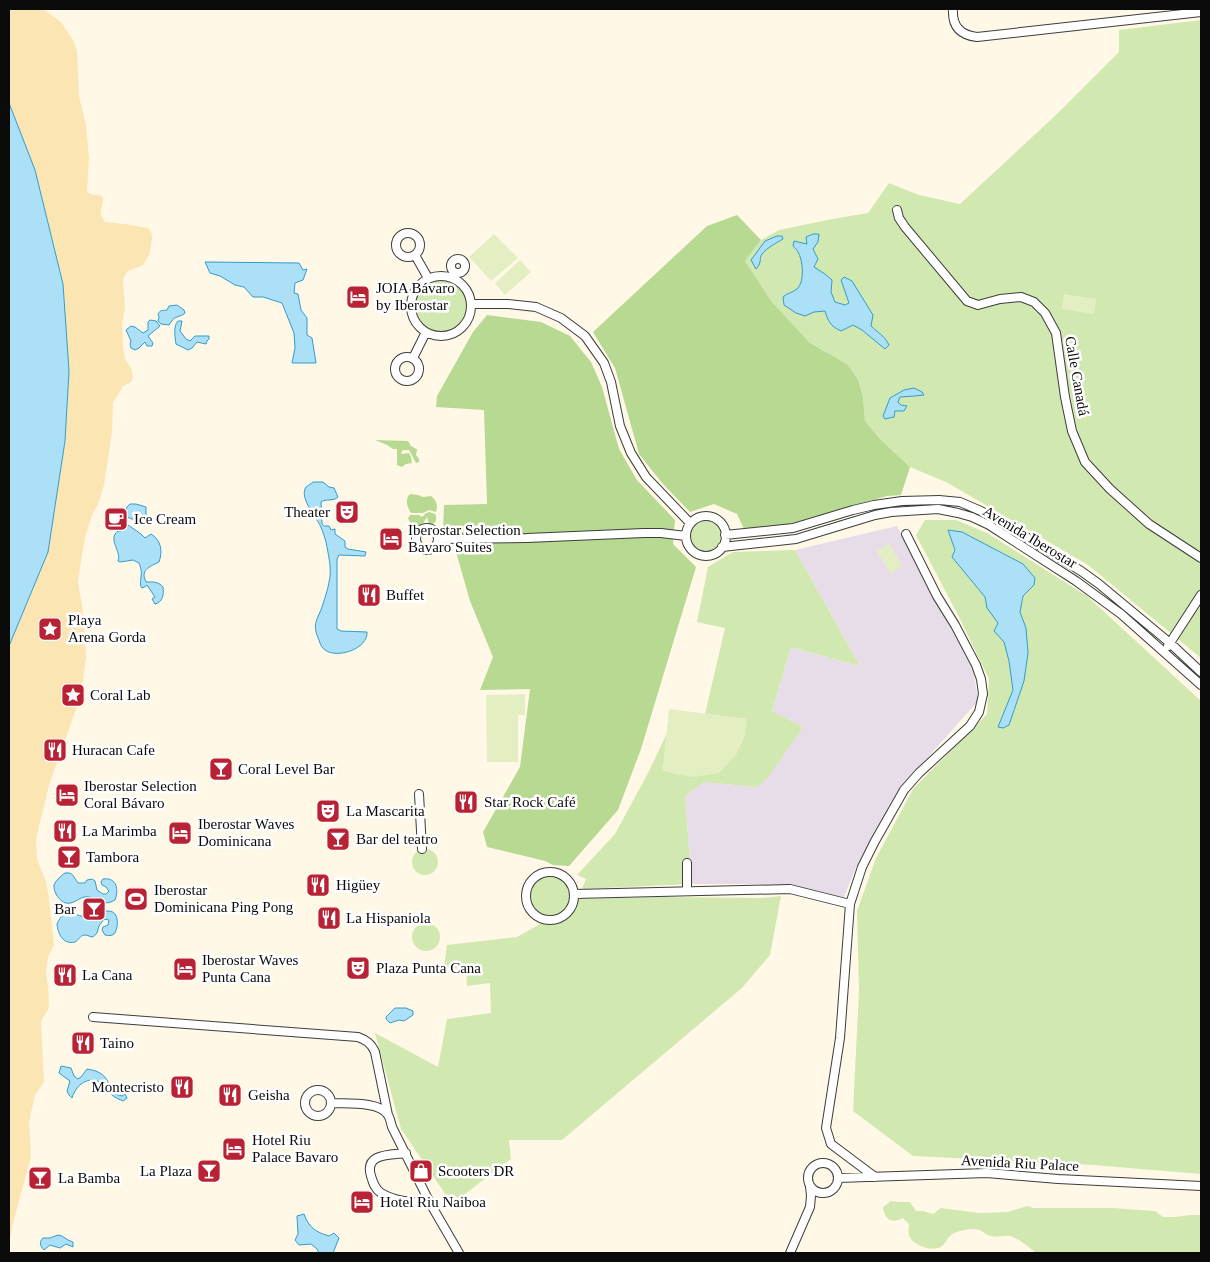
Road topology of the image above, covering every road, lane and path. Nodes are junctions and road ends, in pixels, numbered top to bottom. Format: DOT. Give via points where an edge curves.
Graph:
graph roads {
  1 [pos="952,9"];
  2 [pos="1201,12"];
  3 [pos="898,210"];
  4 [pos="415,255"];
  5 [pos="428,278"];
  6 [pos="472,304"];
  7 [pos="426,332"];
  8 [pos="412,358"];
  9 [pos="690,523"];
  10 [pos="906,534"];
  11 [pos="725,535"];
  12 [pos="686,536"];
  13 [pos="438,539"];
  14 [pos="722,547"];
  15 [pos="1201,558"];
  16 [pos="1201,595"];
  17 [pos="1170,643"];
  18 [pos="1164,652"];
  19 [pos="1201,672"];
  20 [pos="1201,685"];
  21 [pos="419,794"];
  22 [pos="422,848"];
  23 [pos="687,863"];
  24 [pos="687,891"];
  25 [pos="574,894"];
  26 [pos="850,904"];
  27 [pos="93,1017"];
  28 [pos="331,1103"];
  29 [pos="388,1115"];
  30 [pos="406,1153"];
  31 [pos="875,1177"];
  32 [pos="838,1178"];
  33 [pos="810,1186"];
  34 [pos="1201,1186"];
  35 [pos="827,1192"];
  36 [pos="430,1203"];
  37 [pos="810,1207"];
  38 [pos="459,1253"];
  39 [pos="790,1253"];
  1 -- 2 [label="street" via="960,31 977,37"];
  3 -- 15 [label="street, Calle Canadá" via="905,227 967,301 978,305 1021,297 1034,302 1045,313 1056,333 1072,431 1085,462 1149,524"];
  4 -- 5 [label="street"];
  5 -- 6 [label="street" via="454,275 467,290"];
  5 -- 7 [label="street" via="416,287 410,306 412,317"];
  6 -- 7 [label="street" via="469,318 456,333 435,336"];
  6 -- 9 [label="street" via="536,307 561,318 585,336 604,363 620,426 631,453 646,477"];
  7 -- 8 [label="street"];
  9 -- 11 [label="street" via="702,517 715,519"];
  9 -- 12 [label="street"];
  10 -- 26 [label="street" via="976,665 983,694 979,712 970,726 904,790 862,867"];
  11 -- 14 [label="street"];
  11 -- 17 [label="street, Avenida Iberostar" via="793,528 853,510 902,501 960,502 1015,530 1081,571"];
  12 -- 13 [label="street" via="653,533"];
  12 -- 14 [label="street" via="689,548 700,555 712,555"];
  14 -- 18 [label="street, Avenida Iberostar" via="796,539 891,512 938,509 958,513 989,525 1076,581 1121,614"];
  16 -- 17 [label="street"];
  17 -- 18 [label="street"];
  17 -- 19 [label="street, Avenida Iberostar"];
  18 -- 20 [label="street, Avenida Iberostar"];
  21 -- 22 [label="street"];
  23 -- 24 [label="street"];
  24 -- 25 [label="street"];
  24 -- 26 [label="street" via="790,889"];
  25 -- 25 [label="street" via="566,878 546,872 533,878 528,885 526,901 541,919 555,920 571,908"];
  26 -- 31 [label="street" via="840,1038 826,1128 831,1144"];
  27 -- 29 [label="street" via="358,1037 367,1041 375,1052"];
  28 -- 29 [label="street" via="374,1105"];
  29 -- 30 [label="street"];
  30 -- 36 [label="street"];
  30 -- 36 [label="street" via="373,1160 370,1173 376,1189 401,1201"];
  31 -- 32 [label="street, Avenida Riu Palace"];
  31 -- 34 [label="street, Avenida Riu Palace" via="987,1173"];
  32 -- 33 [label="street" via="831,1165 817,1164 810,1171"];
  32 -- 35 [label="street" via="835,1187"];
  33 -- 35 [label="street" via="818,1192"];
  33 -- 37 [label="street"];
  35 -- 37 [label="street"];
  36 -- 38 [label="street"];
  37 -- 39 [label="street"];
}
